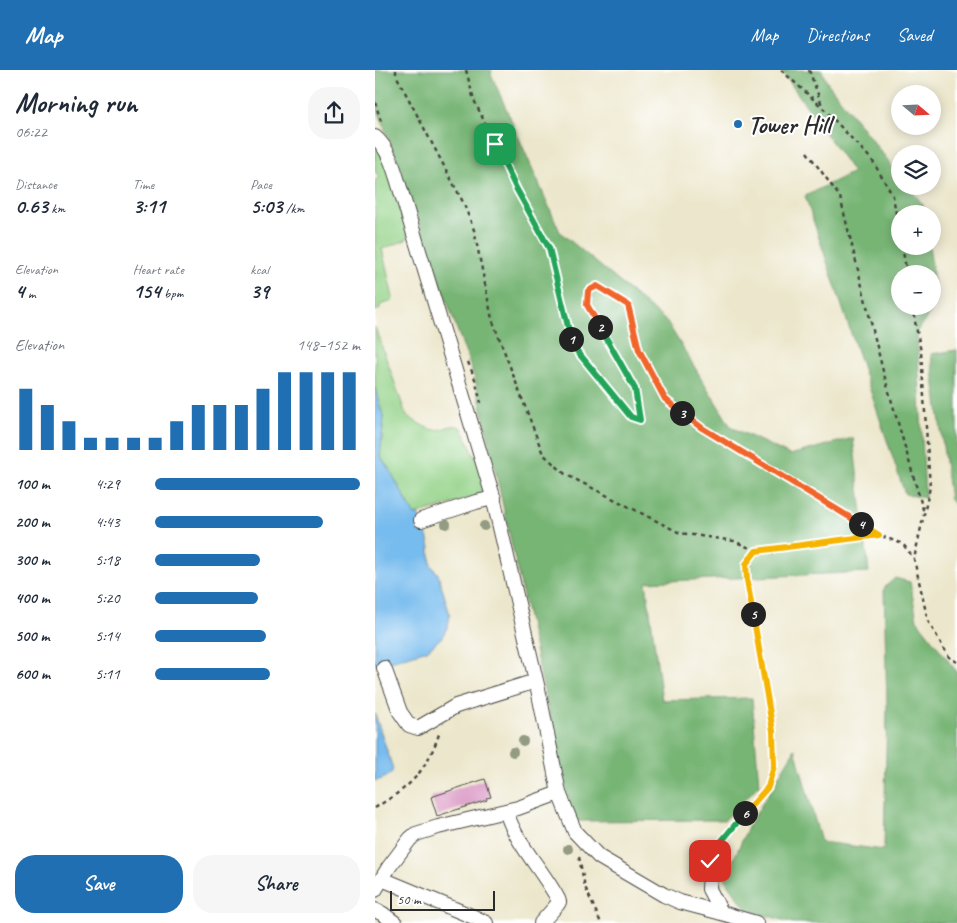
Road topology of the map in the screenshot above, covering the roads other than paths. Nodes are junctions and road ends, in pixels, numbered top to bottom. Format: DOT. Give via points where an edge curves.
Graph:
graph roads {
  1 [pos="375,138"];
  2 [pos="494,498"];
  3 [pos="421,520"];
  4 [pos="384,668"];
  5 [pos="536,682"];
  6 [pos="559,793"];
  7 [pos="506,811"];
  8 [pos="710,873"];
  9 [pos="379,884"];
  10 [pos="375,910"];
  11 [pos="721,912"];
  12 [pos="748,922"];
  13 [pos="395,923"];
  14 [pos="486,923"];
  15 [pos="541,923"];
  1 -- 2 [label="street" via="386,151 401,192"];
  2 -- 3 [label="street"];
  2 -- 5 [label="street"];
  4 -- 5 [label="street" via="400,712 409,725 418,728 456,706"];
  5 -- 6 [label="street"];
  6 -- 7 [label="street"];
  6 -- 11 [label="street" via="575,832 599,857 680,902"];
  7 -- 9 [label="street" via="416,834"];
  7 -- 15 [label="street" via="516,834 559,899"];
  8 -- 11 [label="street" via="709,888"];
  9 -- 14 [label="street"];
  10 -- 13 [label="street"];
  11 -- 12 [label="street"];
}
